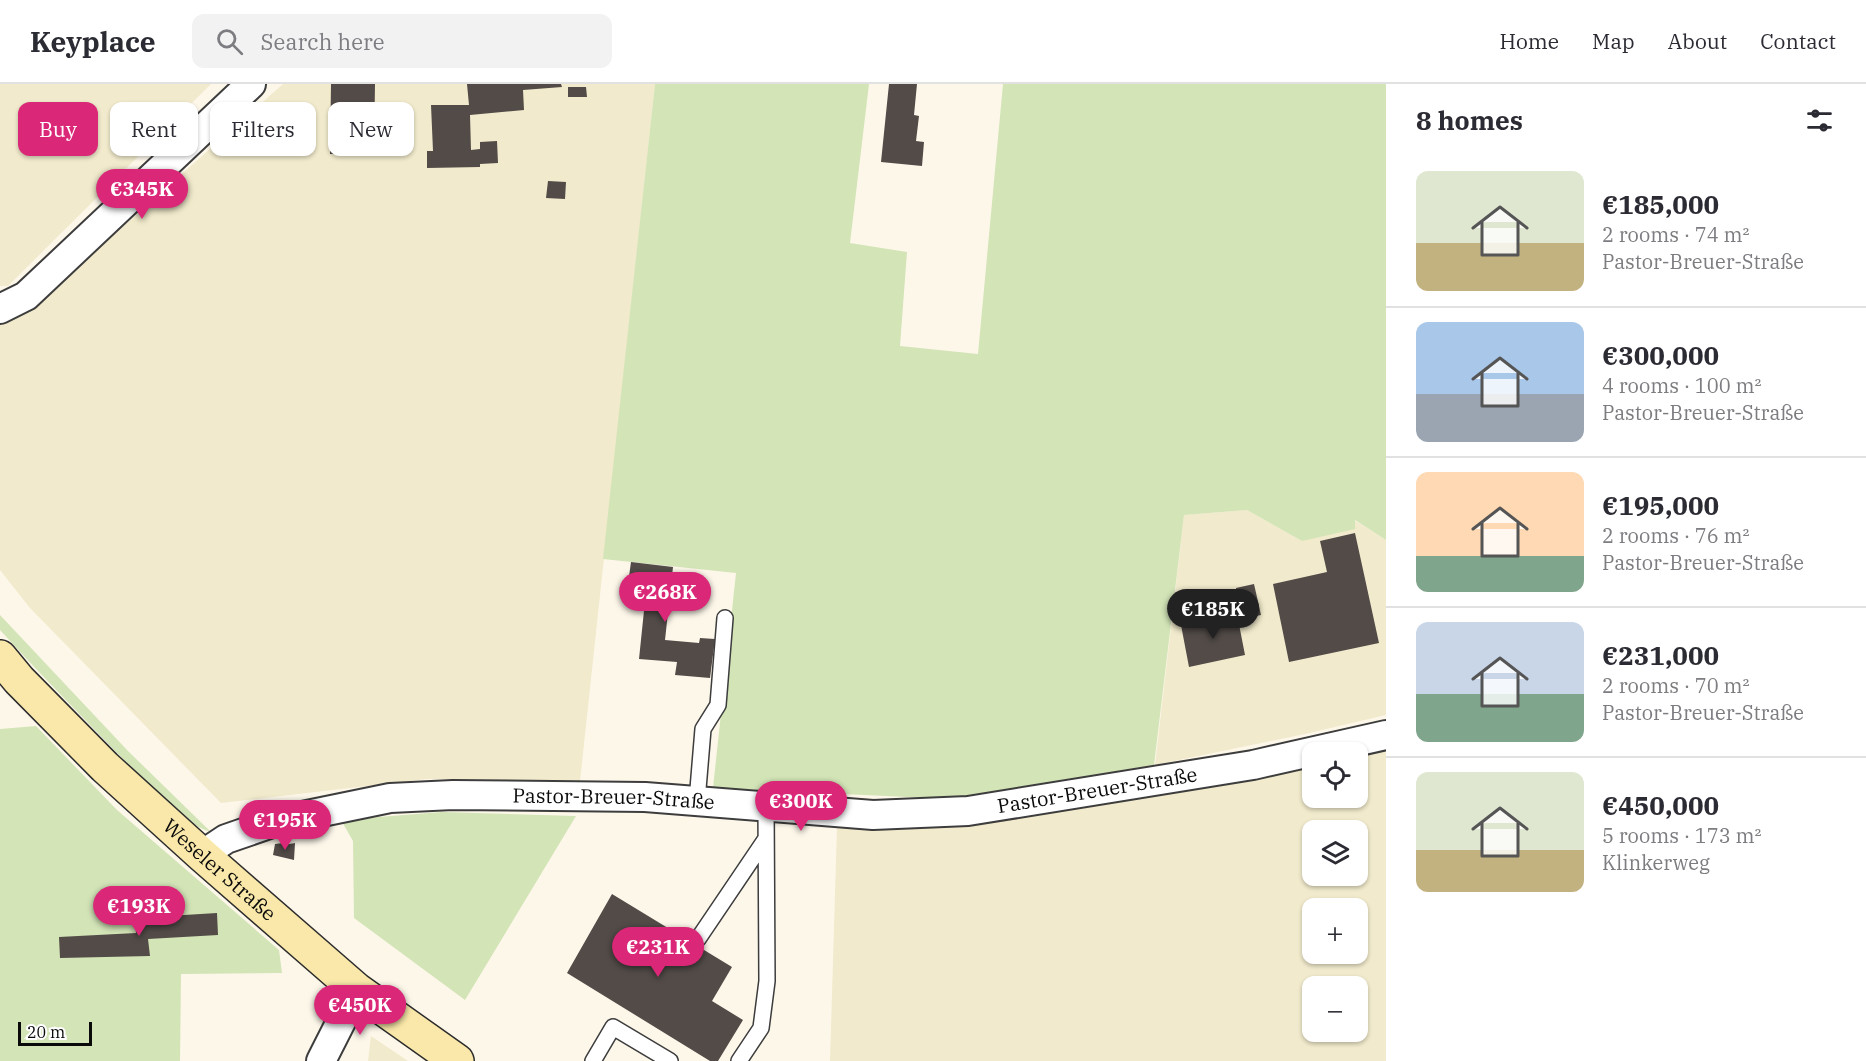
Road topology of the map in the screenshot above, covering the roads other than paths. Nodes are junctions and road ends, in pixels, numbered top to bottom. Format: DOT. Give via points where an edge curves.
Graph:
graph roads {
  1 [pos="252,84"];
  2 [pos="0,309"];
  3 [pos="726,618"];
  4 [pos="0,657"];
  5 [pos="1386,735"];
  6 [pos="697,801"];
  7 [pos="766,806"];
  8 [pos="765,840"];
  9 [pos="202,855"];
  10 [pos="698,939"];
  11 [pos="357,990"];
  12 [pos="321,1061"];
  13 [pos="457,1061"];
  14 [pos="593,1061"];
  15 [pos="670,1061"];
  16 [pos="739,1061"];
  1 -- 2 [label="street" via="26,296"];
  3 -- 6 [label="lane" via="718,705 703,729"];
  4 -- 9 [label="main road, Weseler Straße" via="105,766"];
  5 -- 7 [label="street, Pastor-Breuer-Straße" via="1253,765 968,811 873,815"];
  6 -- 7 [label="street, Pastor-Breuer-Straße"];
  6 -- 9 [label="street, Pastor-Breuer-Straße" via="453,795 390,798 278,821 226,839"];
  7 -- 8 [label="lane"];
  8 -- 10 [label="lane"];
  8 -- 16 [label="lane" via="767,981 761,1028"];
  9 -- 11 [label="main road, Weseler Straße"];
  11 -- 12 [label="street"];
  11 -- 13 [label="main road, Weseler Straße"];
  14 -- 15 [label="lane" via="613,1027"];
}
